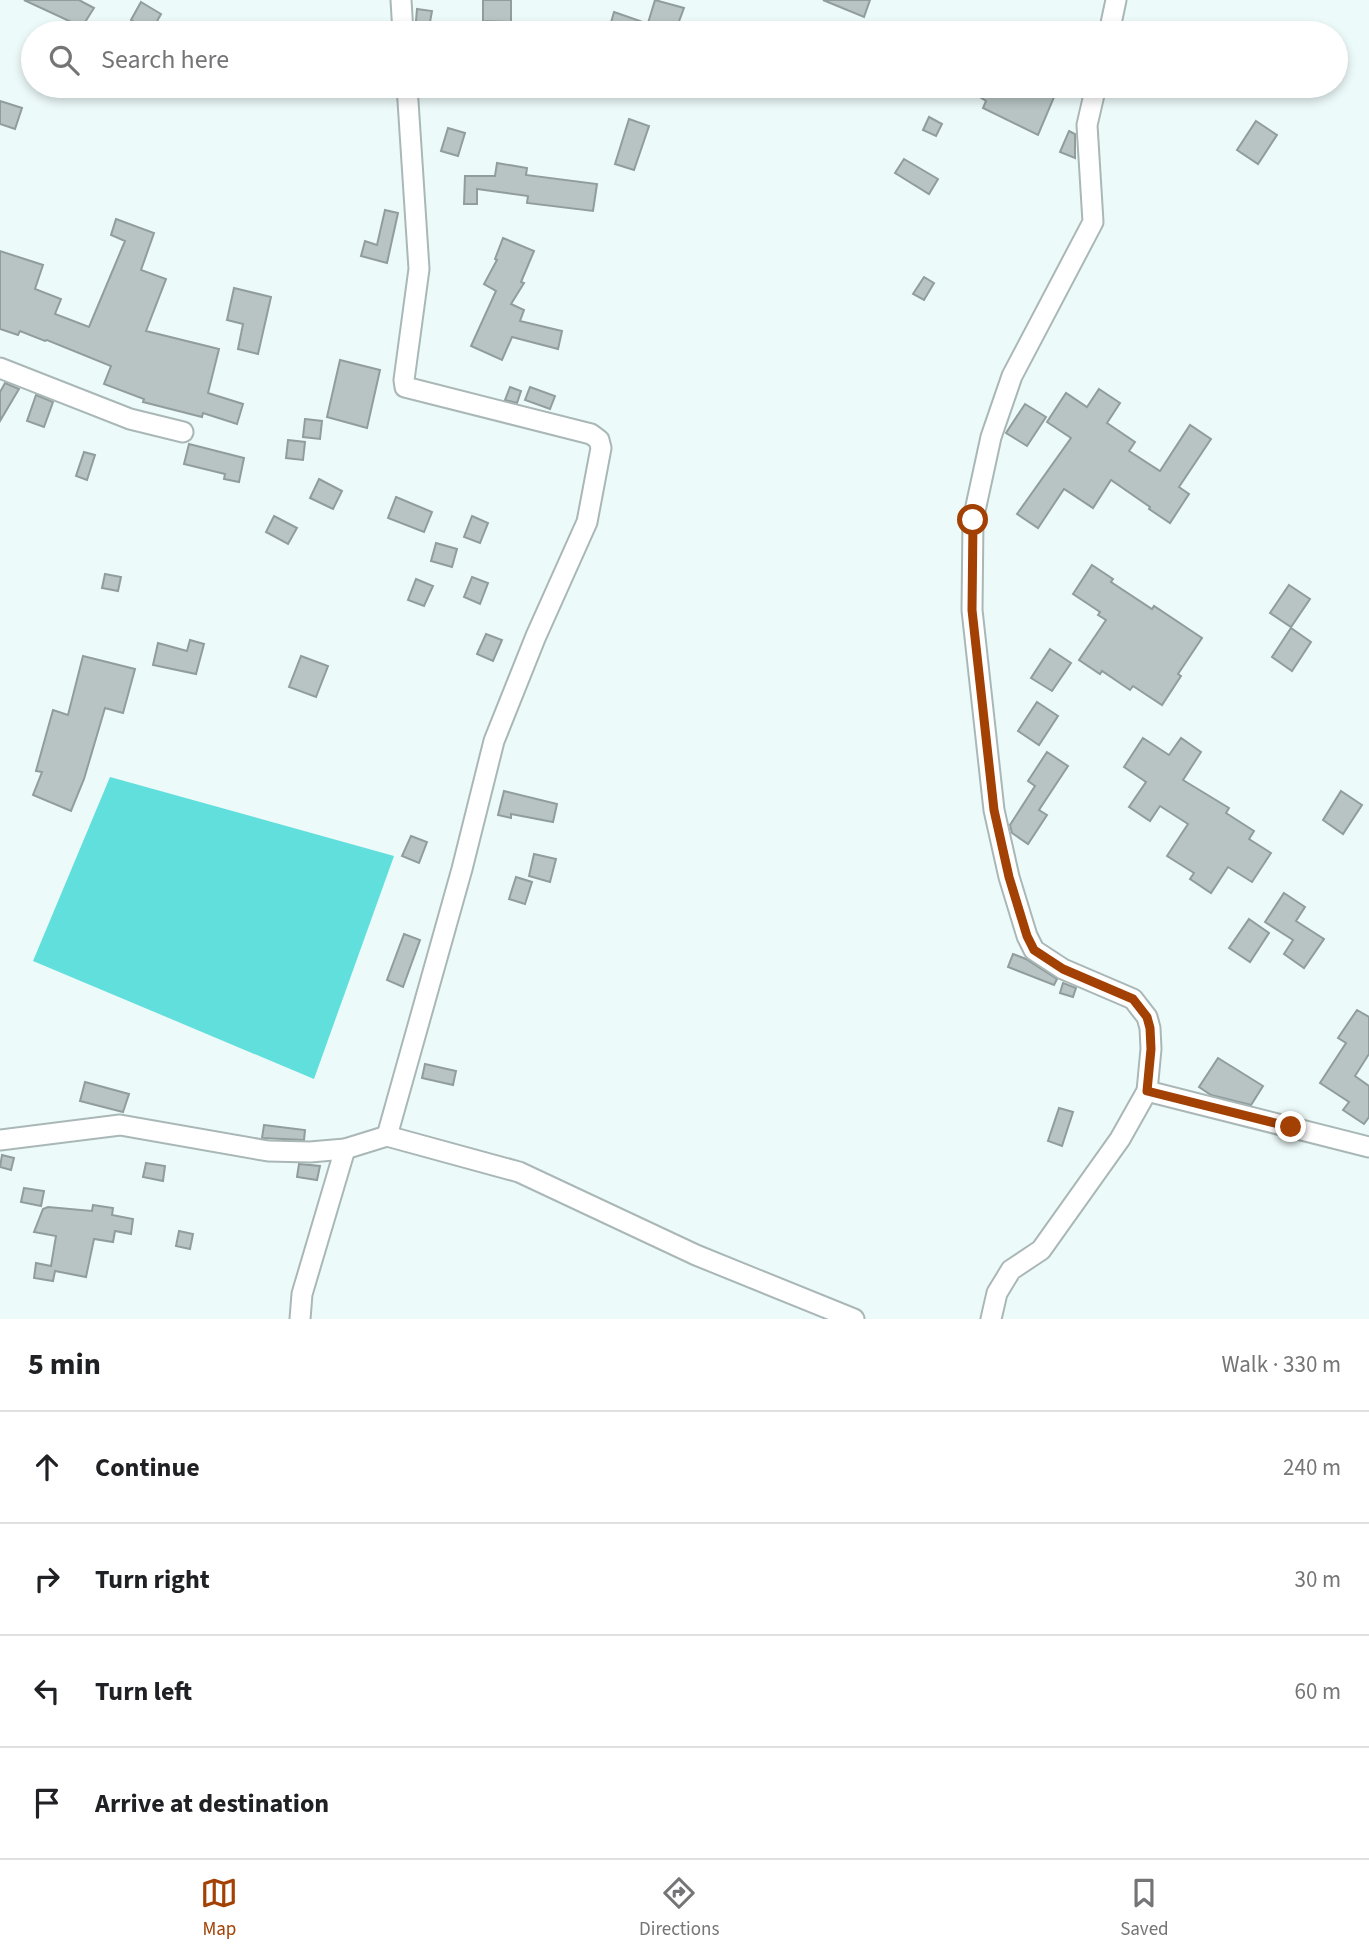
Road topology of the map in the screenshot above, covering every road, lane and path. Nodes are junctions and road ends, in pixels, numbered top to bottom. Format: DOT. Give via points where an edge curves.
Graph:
graph roads {
  1 [pos="401,0"];
  2 [pos="1116,0"];
  3 [pos="402,21"];
  4 [pos="1111,21"];
  5 [pos="408,98"];
  6 [pos="1093,98"];
  7 [pos="0,368"];
  8 [pos="183,432"];
  9 [pos="1147,1091"];
  10 [pos="387,1136"];
  11 [pos="0,1140"];
  12 [pos="1369,1147"];
  13 [pos="345,1149"];
  14 [pos="299,1319"];
  15 [pos="854,1319"];
  16 [pos="991,1319"];
  1 -- 3 [label="street"];
  2 -- 4 [label="street"];
  5 -- 10 [label="street" via="419,269 405,387 590,434 601,448 587,522 494,741"];
  6 -- 9 [label="street" via="1087,125 1093,222 1012,376 991,437 973,520 972,610 994,810 1027,936 1034,950 1063,969 1133,999 1147,1017 1151,1049"];
  7 -- 8 [label="street" via="130,419"];
  9 -- 12 [label="street"];
  9 -- 16 [label="street" via="1120,1139 1041,1250 1010,1270 997,1293"];
  10 -- 13 [label="street"];
  10 -- 15 [label="street" via="519,1172 696,1255"];
  11 -- 13 [label="street" via="120,1125 268,1151"];
  13 -- 14 [label="street" via="302,1294"];
}
